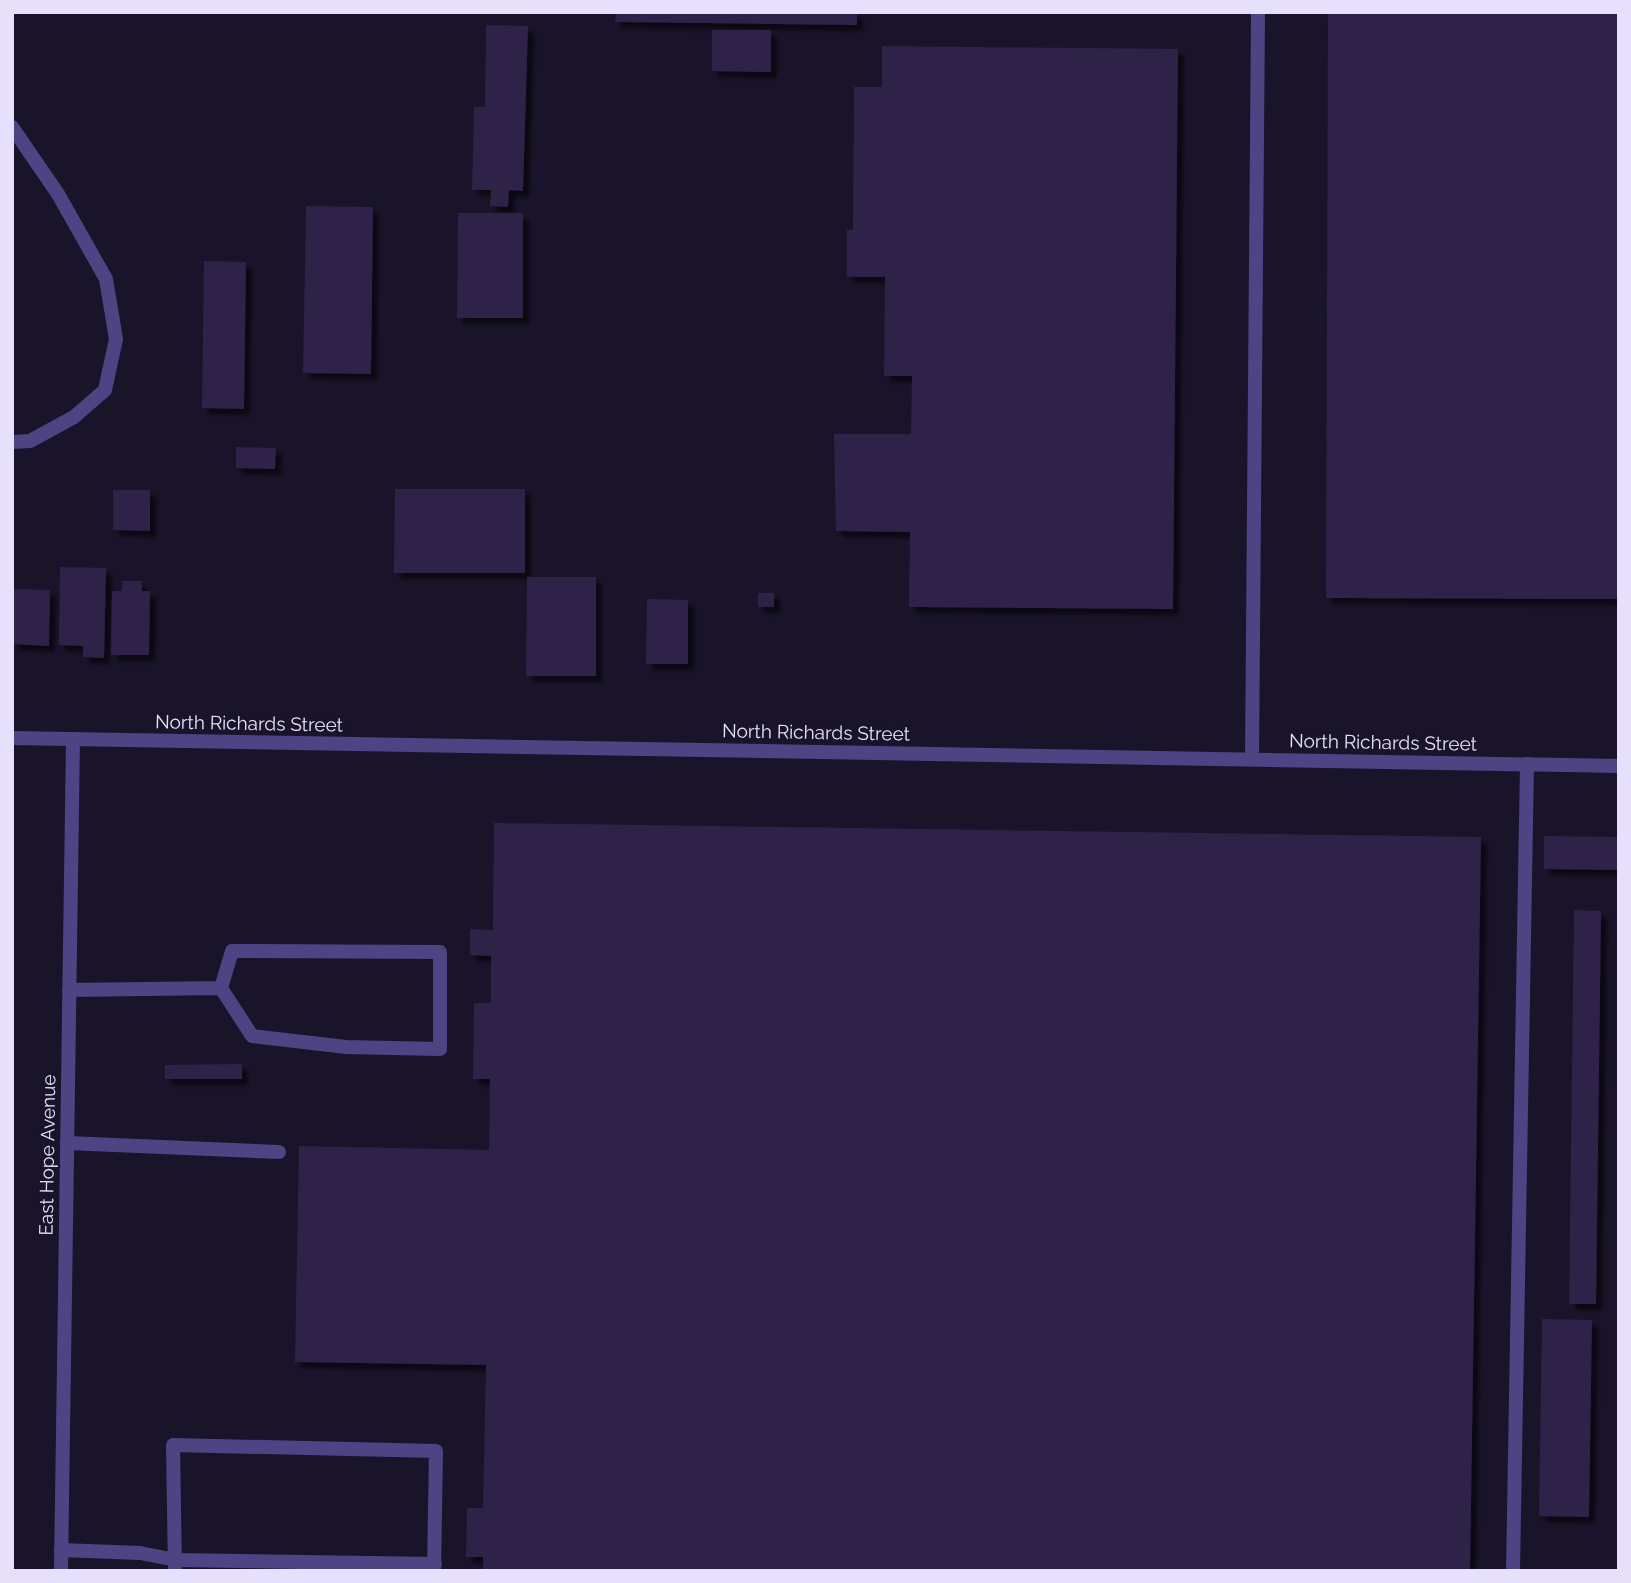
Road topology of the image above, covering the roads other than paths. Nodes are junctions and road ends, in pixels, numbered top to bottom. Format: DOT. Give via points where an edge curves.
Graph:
graph roads {
  1 [pos="1258,12"];
  2 [pos="12,127"];
  3 [pos="12,442"];
  4 [pos="12,738"];
  5 [pos="73,739"];
  6 [pos="1252,759"];
  7 [pos="1527,764"];
  8 [pos="1619,765"];
  9 [pos="221,988"];
  10 [pos="69,990"];
  11 [pos="67,1143"];
  12 [pos="279,1152"];
  13 [pos="61,1550"];
  14 [pos="175,1565"];
  15 [pos="434,1567"];
  16 [pos="61,1571"];
  17 [pos="1513,1571"];
  1 -- 6 [label="street"];
  2 -- 3 [label="street" via="58,194 106,279 116,338 106,390 74,417 30,441"];
  4 -- 5 [label="street, North Richards Street"];
  5 -- 6 [label="street, North Richards Street"];
  5 -- 10 [label="street, East Hope Avenue"];
  6 -- 7 [label="street, North Richards Street"];
  7 -- 8 [label="street, North Richards Street"];
  7 -- 17 [label="street"];
  9 -- 9 [label="street" via="232,951 440,952 440,1049 346,1047 252,1036"];
  9 -- 10 [label="street"];
  10 -- 11 [label="street, East Hope Avenue"];
  11 -- 12 [label="street"];
  11 -- 13 [label="street, East Hope Avenue"];
  13 -- 14 [label="street" via="140,1553"];
  13 -- 16 [label="street, East Hope Avenue"];
  14 -- 15 [label="street"];
  14 -- 15 [label="street" via="173,1445 436,1451"];
}
